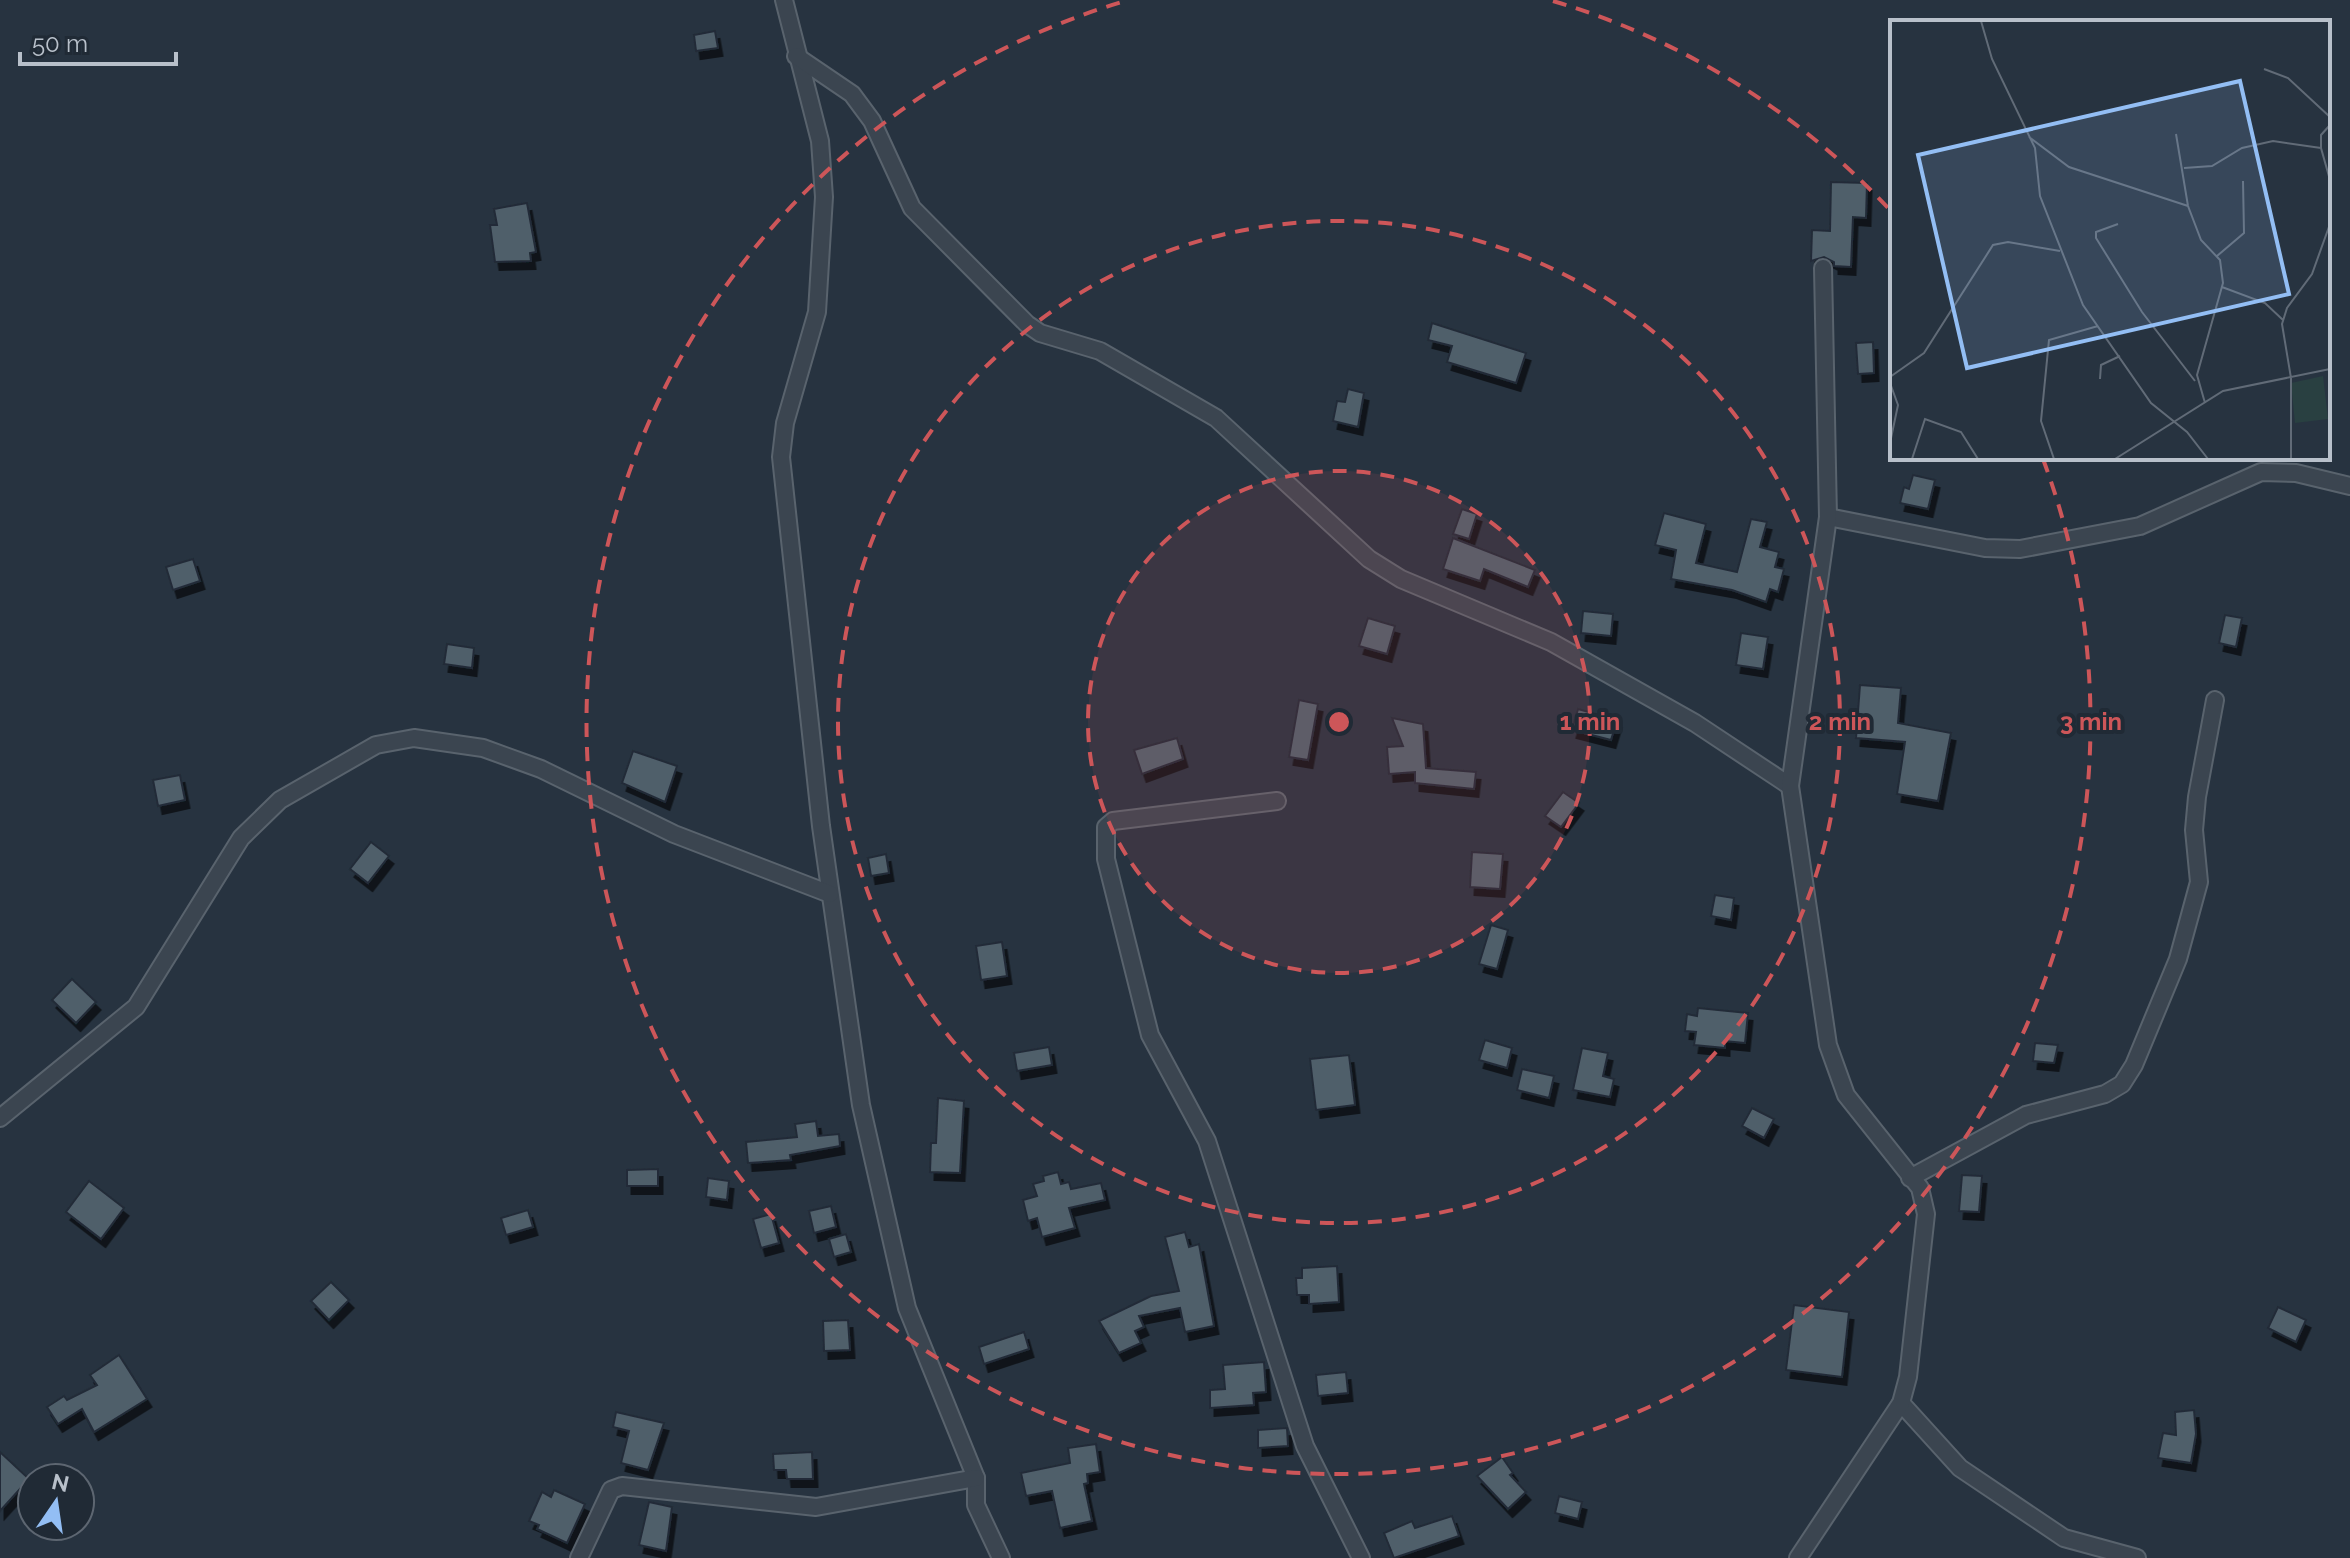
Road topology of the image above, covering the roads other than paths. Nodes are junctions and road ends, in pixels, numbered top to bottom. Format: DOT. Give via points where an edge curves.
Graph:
graph roads {
  1 [pos="784,0"];
  2 [pos="796,56"];
  3 [pos="1823,268"];
  4 [pos="2350,486"];
  5 [pos="1828,517"];
  6 [pos="2215,700"];
  7 [pos="1790,786"];
  8 [pos="1277,801"];
  9 [pos="830,894"];
  10 [pos="0,1118"];
  11 [pos="1910,1178"];
  12 [pos="1901,1403"];
  13 [pos="976,1478"];
  14 [pos="579,1558"];
  15 [pos="1001,1558"];
  16 [pos="1361,1558"];
  17 [pos="1798,1558"];
  18 [pos="2137,1558"];
  1 -- 2 [label="street"];
  2 -- 7 [label="street" via="852,94 872,121 918,215 1027,324 1100,351 1216,418 1369,559 1401,579 1551,642 1695,723"];
  2 -- 9 [label="street" via="820,141 824,197 817,312 785,423 782,470"];
  3 -- 5 [label="street"];
  4 -- 5 [label="street" via="2296,473 2261,472 2140,526 2020,549 1985,548"];
  5 -- 7 [label="street"];
  6 -- 11 [label="street" via="2194,830 2199,882 2178,959 2122,1084 2105,1094 2026,1115"];
  7 -- 11 [label="street" via="1828,1045 1846,1095"];
  8 -- 16 [label="street" via="1113,821 1106,827 1106,859 1150,1035 1207,1141 1305,1446"];
  9 -- 10 [label="street" via="674,834 541,769 483,748 414,738 376,745 280,800 241,838 136,1007"];
  9 -- 13 [label="street" via="861,1105 907,1308"];
  11 -- 12 [label="street" via="1920,1188 1926,1214"];
  12 -- 17 [label="street"];
  12 -- 18 [label="street" via="1960,1468 2064,1538"];
  13 -- 14 [label="street" via="816,1507 622,1486 611,1490"];
  13 -- 15 [label="street" via="976,1505"];
}
